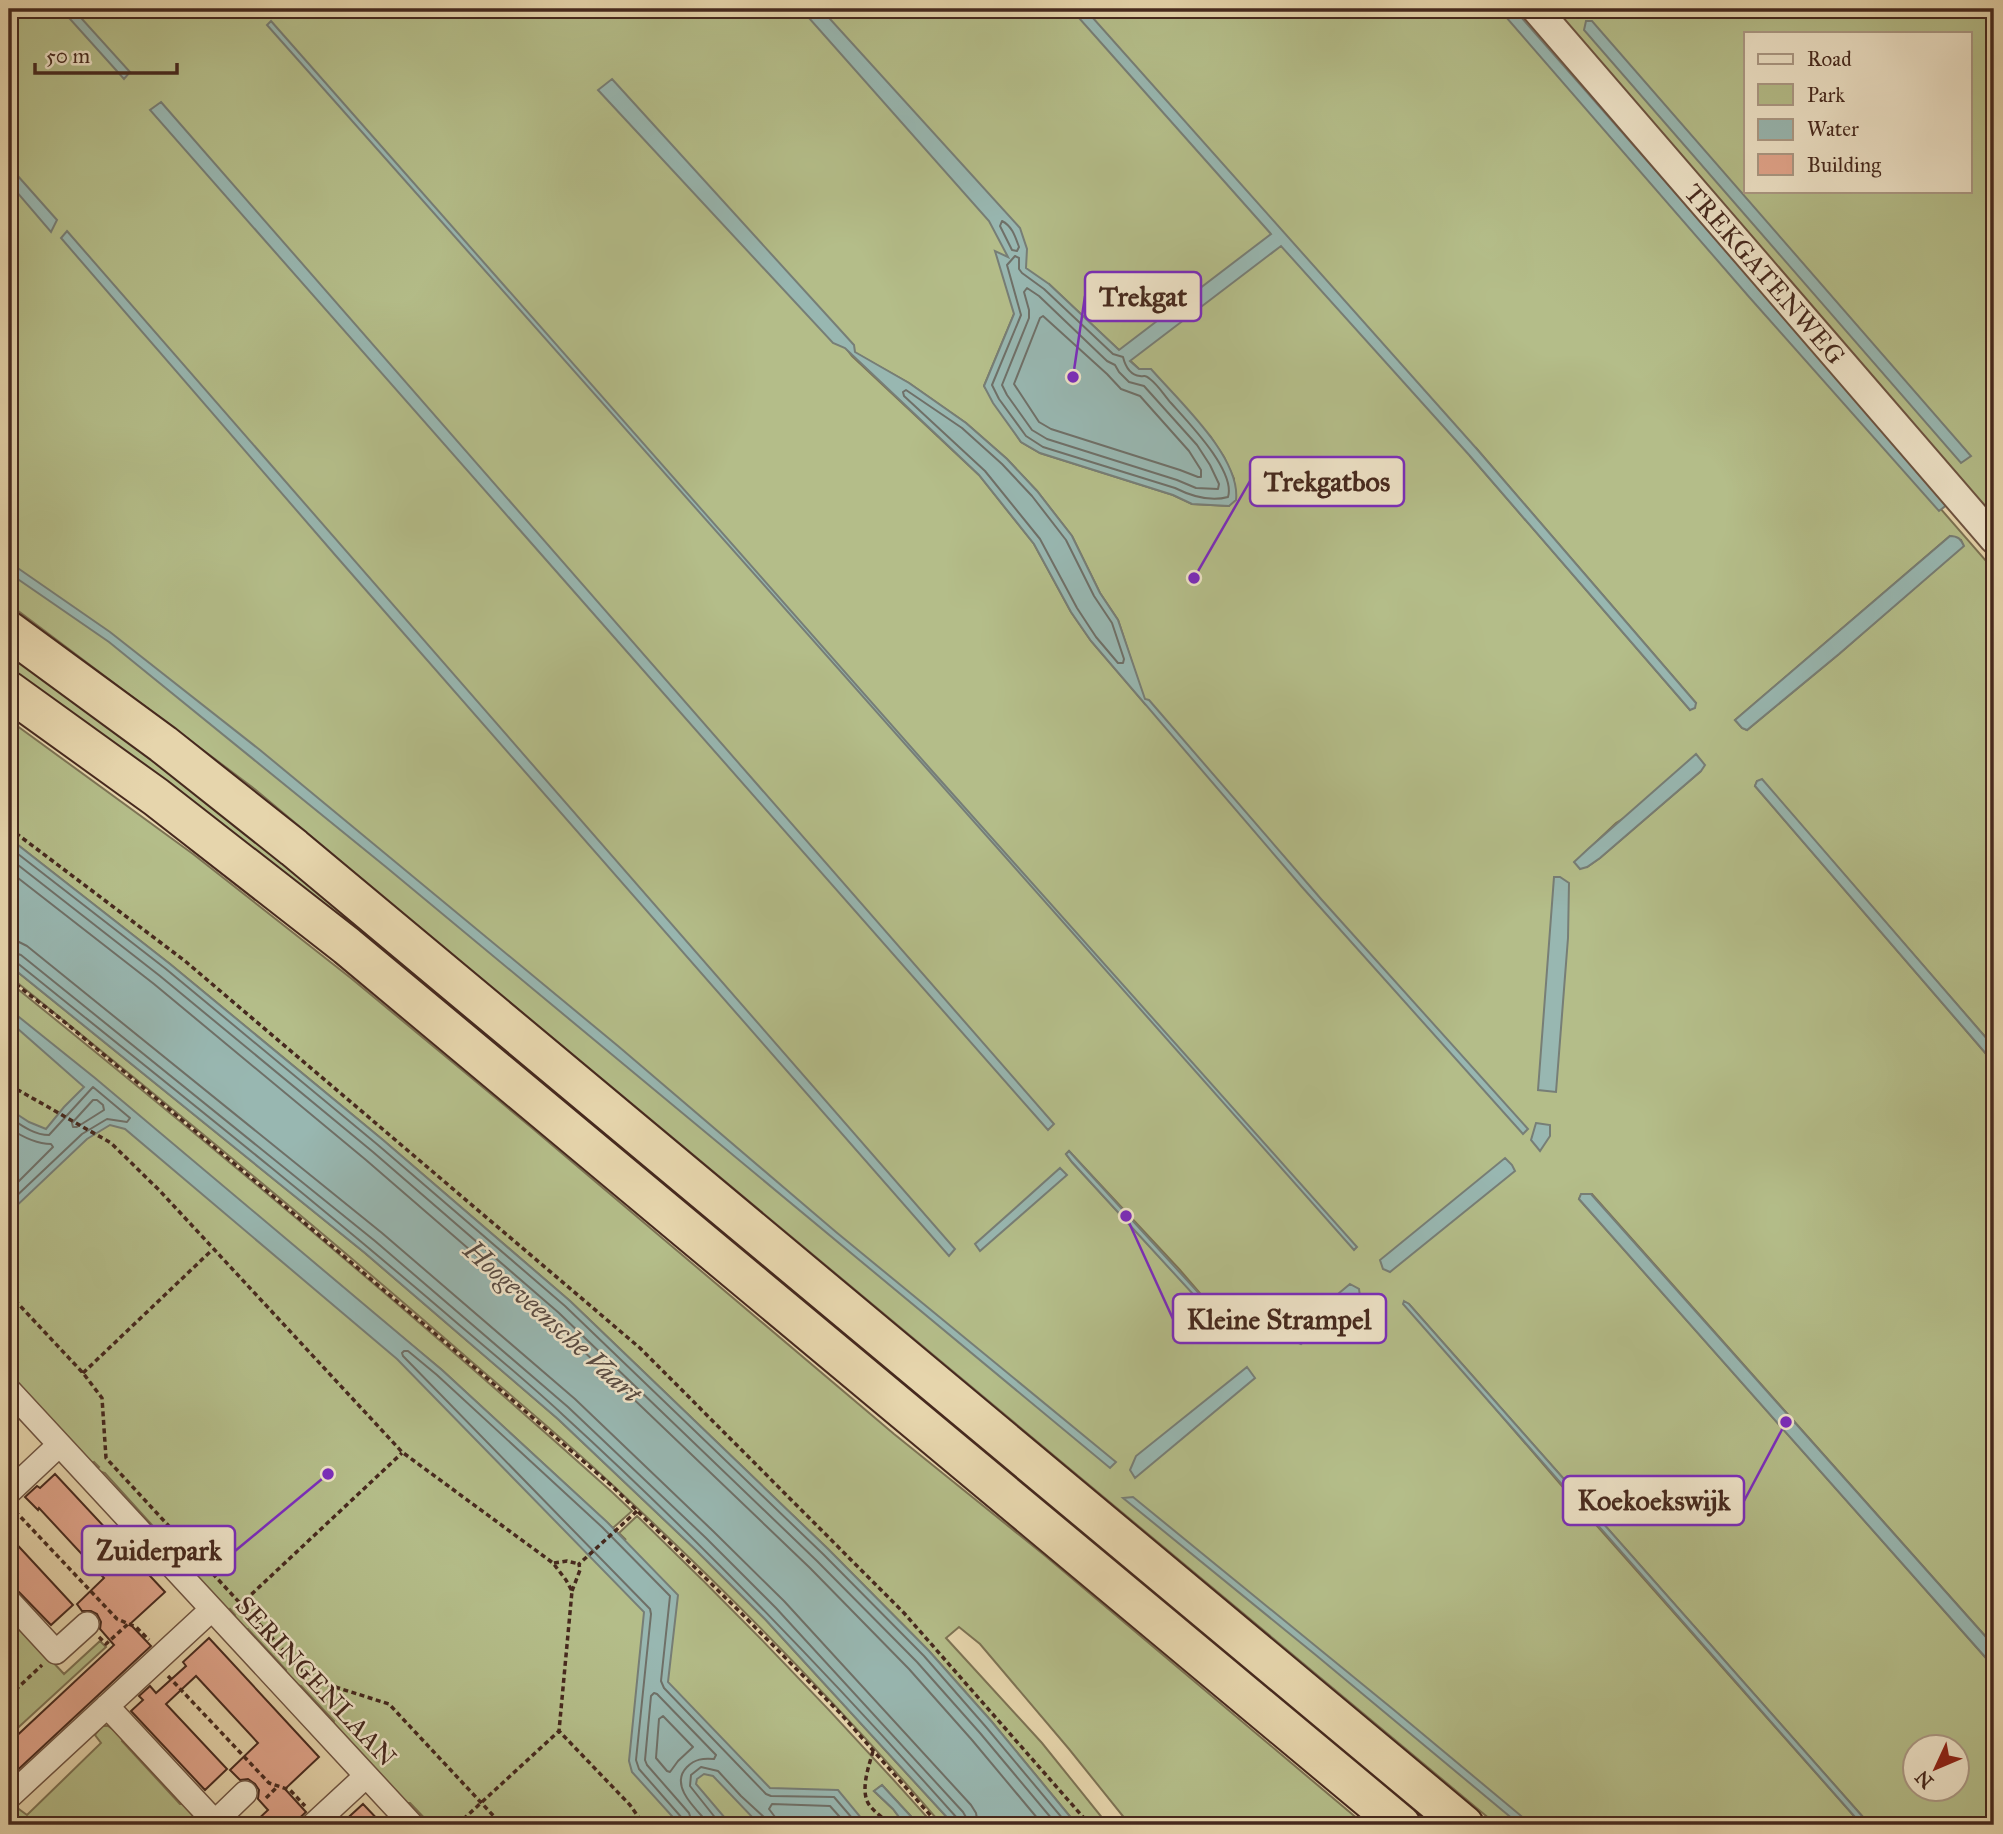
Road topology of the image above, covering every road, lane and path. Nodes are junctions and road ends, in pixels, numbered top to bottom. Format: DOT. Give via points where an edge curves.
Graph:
graph roads {
  1 [pos="1536,9"];
  2 [pos="1994,539"];
  3 [pos="9,631"];
  4 [pos="9,691"];
  5 [pos="9,828"];
  6 [pos="9,979"];
  7 [pos="9,1086"];
  8 [pos="212,1250"];
  9 [pos="9,1294"];
  10 [pos="83,1373"];
  11 [pos="9,1390"];
  12 [pos="60,1445"];
  13 [pos="402,1452"];
  14 [pos="9,1492"];
  15 [pos="9,1504"];
  16 [pos="637,1511"];
  17 [pos="553,1563"];
  18 [pos="579,1564"];
  19 [pos="572,1591"];
  20 [pos="9,1601"];
  21 [pos="241,1605"];
  22 [pos="217,1616"];
  23 [pos="87,1624"];
  24 [pos="128,1624"];
  25 [pos="56,1652"];
  26 [pos="159,1658"];
  27 [pos="9,1696"];
  28 [pos="107,1706"];
  29 [pos="559,1731"];
  30 [pos="873,1751"];
  31 [pos="366,1776"];
  32 [pos="245,1793"];
  33 [pos="9,1797"];
  34 [pos="481,1803"];
  35 [pos="315,1823"];
  36 [pos="412,1825"];
  37 [pos="457,1825"];
  38 [pos="502,1825"];
  39 [pos="644,1825"];
  40 [pos="891,1825"];
  41 [pos="939,1825"];
  42 [pos="1090,1825"];
  43 [pos="1401,1825"];
  44 [pos="1464,1825"];
  1 -- 2 [label="street, TREKGATENWEG"];
  3 -- 44 [label="highway" via="163,744 293,848"];
  4 -- 43 [label="highway" via="156,797 347,946"];
  5 -- 42 [label="path" via="185,961 640,1348 904,1613"];
  6 -- 16 [label="path" via="445,1342"];
  7 -- 8 [label="path" via="98,1134 124,1155"];
  8 -- 10 [label="path"];
  8 -- 13 [label="path"];
  9 -- 10 [label="path"];
  10 -- 21 [label="path" via="102,1398 106,1458"];
  11 -- 12 [label="street, SERINGENLAAN"];
  12 -- 14 [label="street"];
  12 -- 22 [label="street, SERINGENLAAN"];
  13 -- 17 [label="path"];
  13 -- 21 [label="path"];
  15 -- 24 [label="path" via="117,1619"];
  16 -- 18 [label="path"];
  16 -- 30 [label="path"];
  17 -- 18 [label="path"];
  17 -- 19 [label="path"];
  18 -- 19 [label="path"];
  19 -- 29 [label="path"];
  20 -- 25 [label="street"];
  21 -- 22 [label="path"];
  21 -- 34 [label="path" via="310,1679 389,1704"];
  22 -- 26 [label="street"];
  22 -- 31 [label="street, SERINGENLAAN"];
  23 -- 24 [label="path" via="106,1644"];
  23 -- 25 [label="street"];
  24 -- 26 [label="path" via="136,1627"];
  25 -- 27 [label="path"];
  26 -- 28 [label="street"];
  26 -- 35 [label="path" via="269,1783 290,1790"];
  28 -- 32 [label="street" via="215,1822"];
  28 -- 33 [label="street"];
  29 -- 34 [label="path"];
  29 -- 39 [label="path"];
  30 -- 40 [label="path" via="866,1798"];
  30 -- 41 [label="path"];
  31 -- 35 [label="street"];
  31 -- 36 [label="street, SERINGENLAAN"];
  34 -- 37 [label="path"];
  34 -- 38 [label="path"];
}
